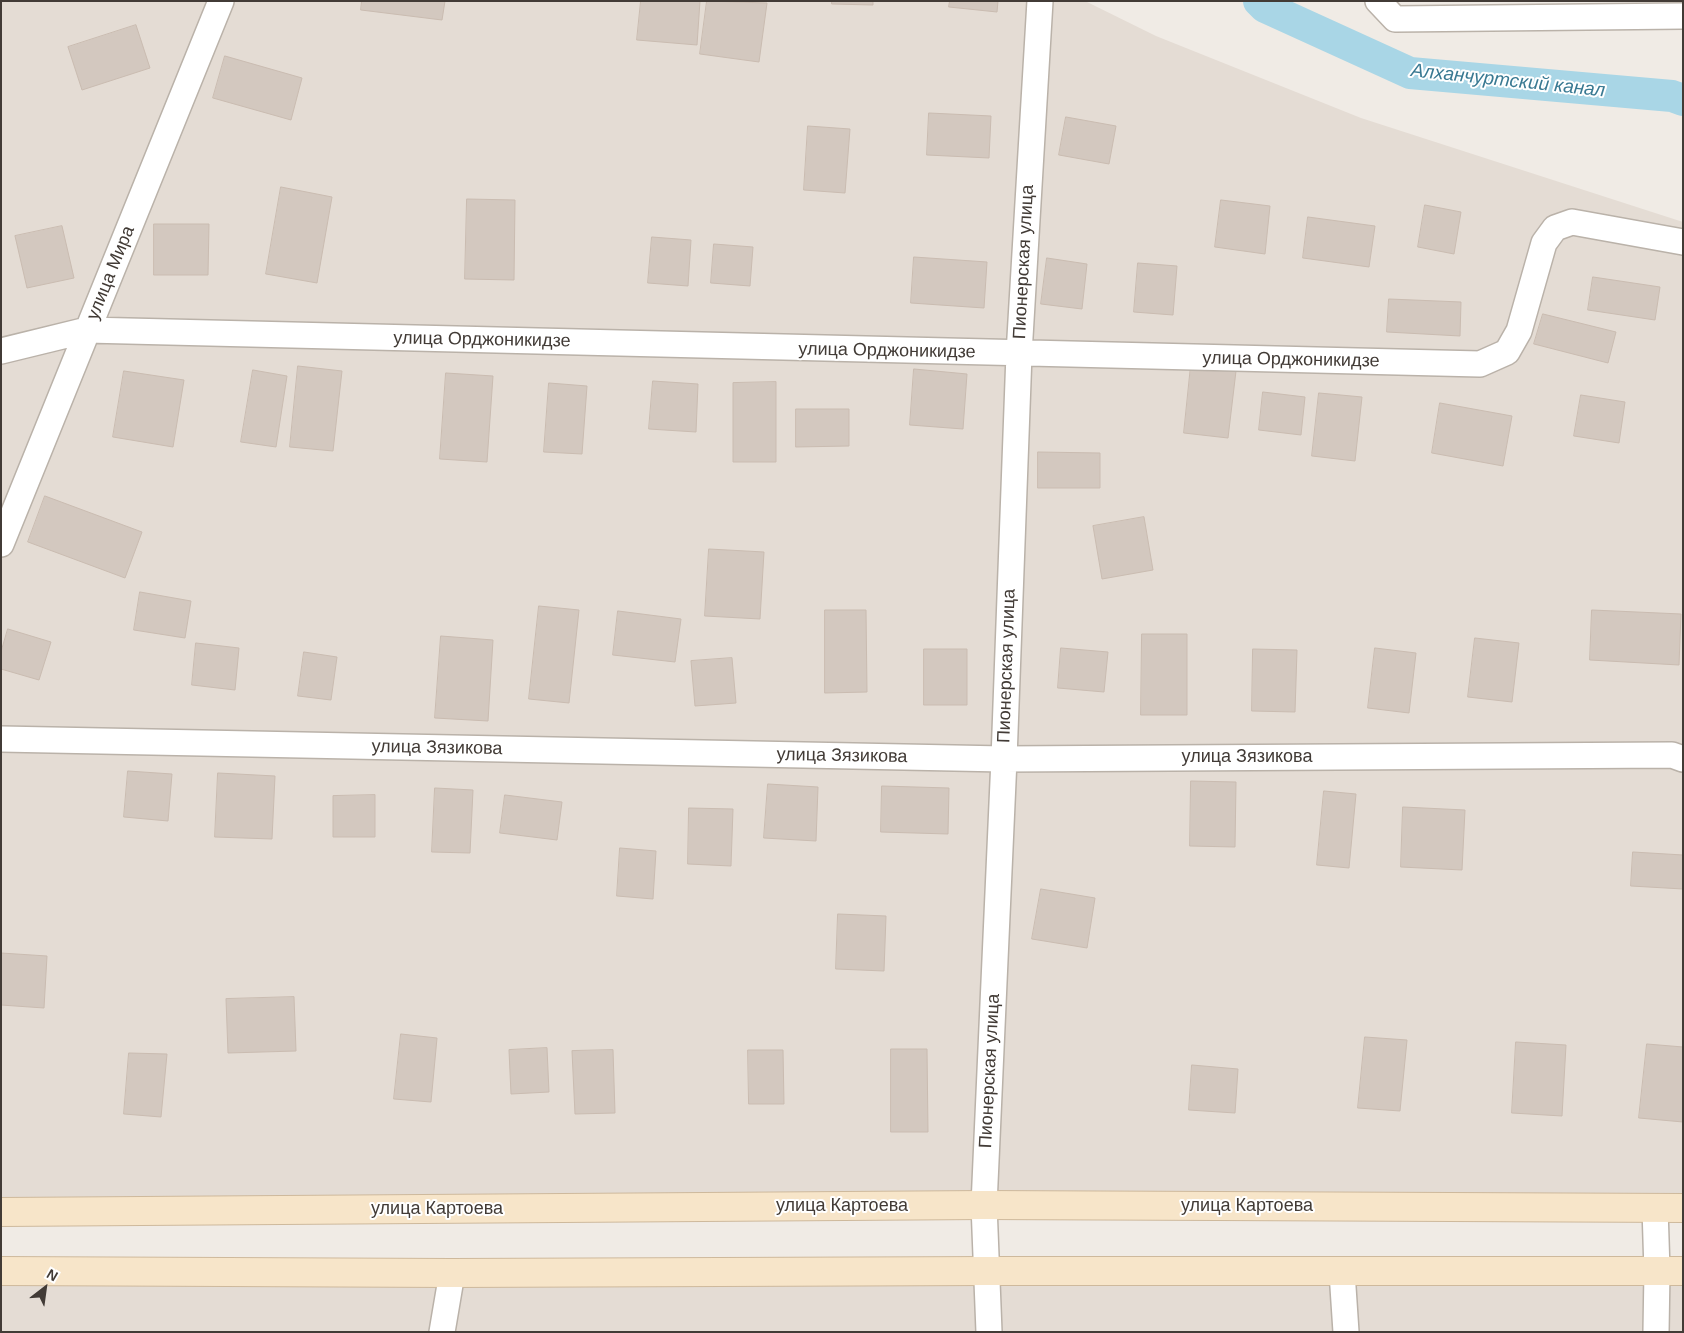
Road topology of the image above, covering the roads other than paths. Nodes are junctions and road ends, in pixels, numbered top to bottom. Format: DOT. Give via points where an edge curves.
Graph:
graph roads {
  1 [pos="221,1"];
  2 [pos="1040,1"];
  3 [pos="1378,1"];
  4 [pos="1683,16"];
  5 [pos="1683,242"];
  6 [pos="87,330"];
  7 [pos="1,351"];
  8 [pos="1018,354"];
  9 [pos="1,544"];
  10 [pos="1,739"];
  11 [pos="1004,759"];
  12 [pos="1683,759"];
  13 [pos="984,1205"];
  14 [pos="1655,1208"];
  15 [pos="1683,1208"];
  16 [pos="1,1212"];
  17 [pos="1,1271"];
  18 [pos="988,1271"];
  19 [pos="1670,1271"];
  20 [pos="1342,1272"];
  21 [pos="452,1273"];
  22 [pos="442,1332"];
  23 [pos="989,1332"];
  24 [pos="1346,1332"];
  25 [pos="1656,1332"];
  1 -- 6 [label="street, улица Мира"];
  2 -- 8 [label="street, Пионерская улица"];
  3 -- 4 [label="street" via="1395,19"];
  5 -- 8 [label="street, улица Орджоникидзе" via="1572,222 1555,228 1544,243 1519,331 1507,352 1480,364"];
  6 -- 7 [label="street, улица Орджоникидзе"];
  6 -- 8 [label="street, улица Орджоникидзе"];
  6 -- 9 [label="street, улица Мира"];
  8 -- 11 [label="street, Пионерская улица"];
  10 -- 11 [label="street, улица Зязикова"];
  11 -- 12 [label="street, улица Зязикова" via="1672,755"];
  11 -- 13 [label="street, Пионерская улица"];
  13 -- 14 [label="main road, улица Картоева"];
  13 -- 16 [label="main road, улица Картоева"];
  13 -- 18 [label="street, Пионерская улица"];
  14 -- 15 [label="main road, улица Картоева"];
  14 -- 19 [label="street"];
  17 -- 21 [label="main road"];
  18 -- 20 [label="main road"];
  18 -- 21 [label="main road"];
  18 -- 23 [label="street, Пионерская улица"];
  19 -- 20 [label="main road"];
  19 -- 25 [label="street"];
  20 -- 24 [label="street"];
  21 -- 22 [label="street"];
}
